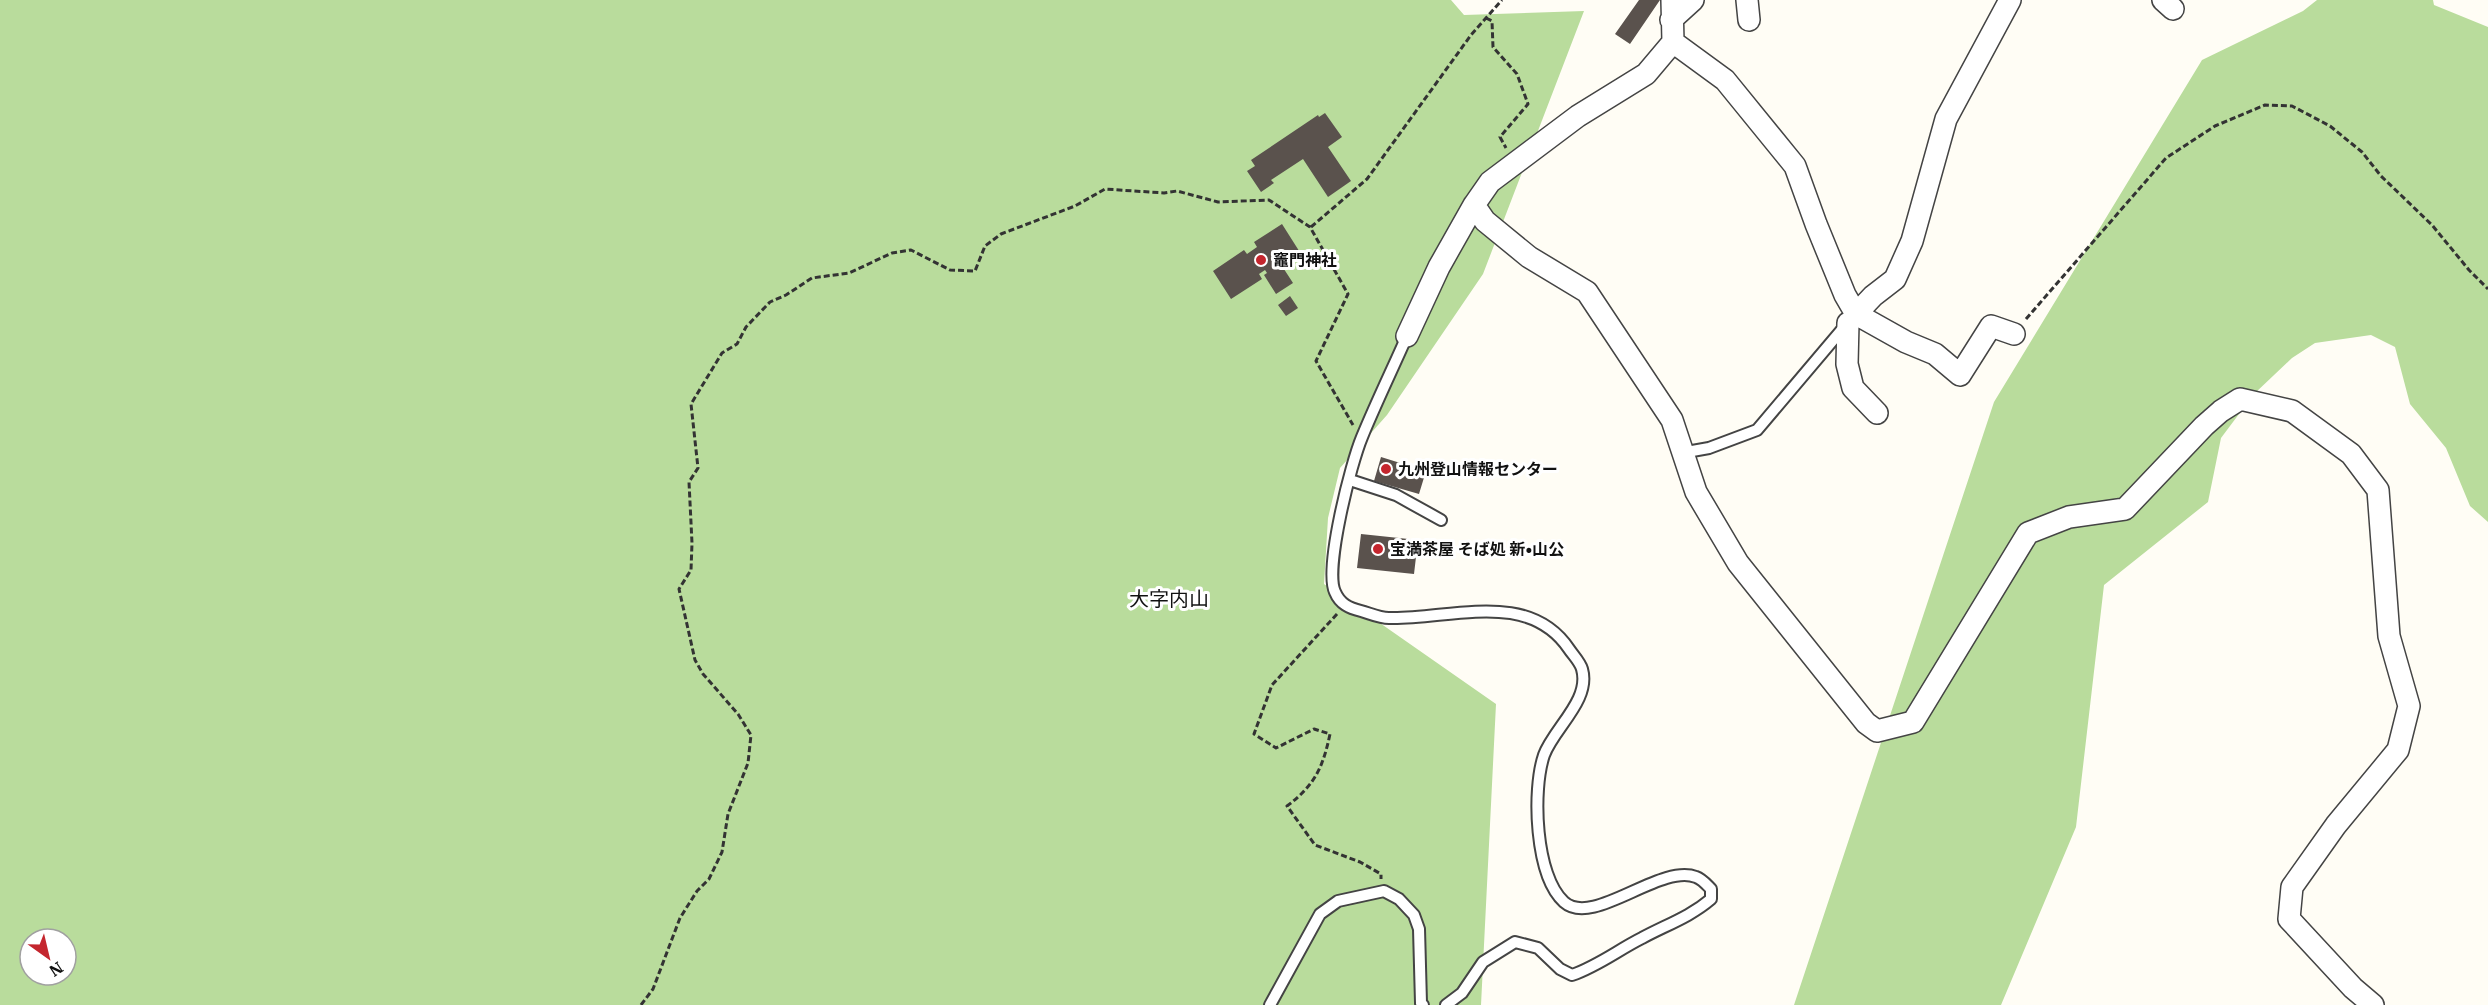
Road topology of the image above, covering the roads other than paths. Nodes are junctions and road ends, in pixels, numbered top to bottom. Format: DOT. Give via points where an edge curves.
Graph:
graph roads {
  1 [pos="1693,0"];
  2 [pos="2010,0"];
  3 [pos="1672,10"];
  4 [pos="1673,42"];
  5 [pos="1474,205"];
  6 [pos="1852,319"];
  7 [pos="2014,334"];
  8 [pos="1407,336"];
  9 [pos="1877,413"];
  10 [pos="1681,453"];
  11 [pos="1350,480"];
  12 [pos="1441,520"];
  13 [pos="1270,1005"];
  14 [pos="1423,1005"];
  15 [pos="1446,1005"];
  16 [pos="2373,1005"];
  1 -- 3 [label="street"];
  2 -- 6 [label="street" via="1946,119 1912,241 1895,279"];
  3 -- 4 [label="street"];
  4 -- 5 [label="street" via="1646,74 1578,116 1490,182"];
  4 -- 6 [label="street" via="1725,80 1795,166"];
  5 -- 8 [label="street"];
  5 -- 10 [label="street" via="1485,221 1528,257 1587,292 1672,420"];
  6 -- 7 [label="street" via="1935,354 1960,375 1991,326"];
  6 -- 9 [label="street" via="1846,364 1853,388"];
  6 -- 10 [label="lane" via="1758,430"];
  8 -- 11 [label="lane" via="1361,440"];
  10 -- 16 [label="street" via="1696,492 1738,563 1866,723 1877,731 1913,722 2028,533 2069,517 2125,509 2204,426 2240,399 2292,411 2350,454 2378,490 2390,636 2409,706 2398,750 2336,825 2292,887 2289,919"];
  11 -- 12 [label="lane" via="1396,495"];
  11 -- 15 [label="lane" via="1332,567 1334,592 1345,606 1387,618 1483,611 1516,613 1538,621 1562,638 1582,669 1579,701 1544,756 1538,797 1538,836 1547,877 1564,903 1578,908 1596,906 1680,875 1698,877 1711,889 1711,899 1699,909 1572,975 1538,948 1515,942 1483,962 1462,993"];
  13 -- 14 [label="lane" via="1320,915 1338,901 1384,891 1399,899 1414,915 1419,929"];
}
